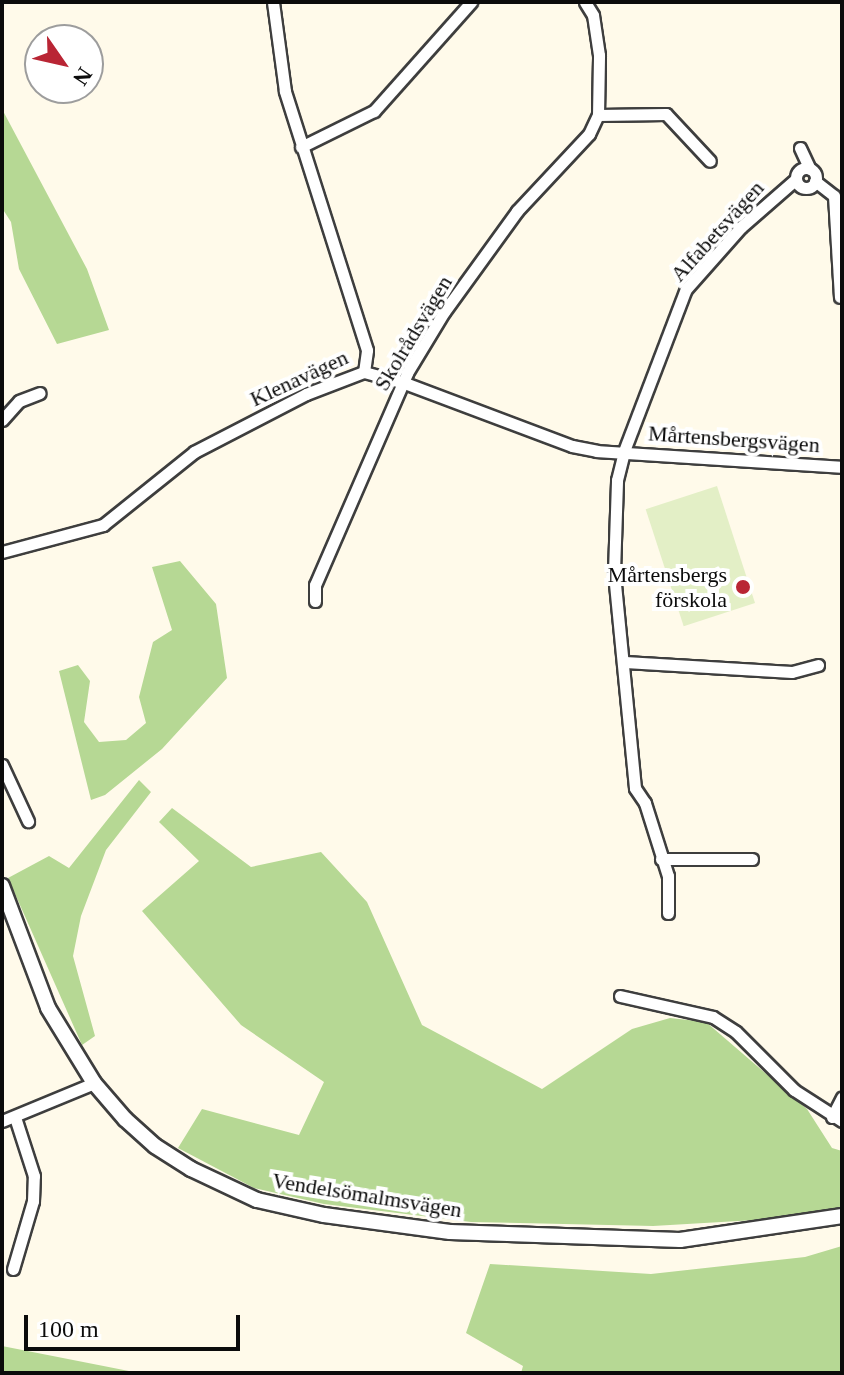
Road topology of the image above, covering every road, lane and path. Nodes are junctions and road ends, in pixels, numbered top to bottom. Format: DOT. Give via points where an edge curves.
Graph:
graph roads {
  1 [pos="273,2"];
  2 [pos="471,2"];
  3 [pos="585,2"];
  4 [pos="598,115"];
  5 [pos="301,147"];
  6 [pos="800,148"];
  7 [pos="710,161"];
  8 [pos="810,169"];
  9 [pos="796,179"];
  10 [pos="815,181"];
  11 [pos="838,200"];
  12 [pos="839,238"];
  13 [pos="840,297"];
  14 [pos="364,372"];
  15 [pos="402,382"];
  16 [pos="40,393"];
  17 [pos="2,420"];
  18 [pos="624,451"];
  19 [pos="842,467"];
  20 [pos="2,551"];
  21 [pos="315,601"];
  22 [pos="625,662"];
  23 [pos="818,665"];
  24 [pos="2,765"];
  25 [pos="28,821"];
  26 [pos="661,859"];
  27 [pos="752,859"];
  28 [pos="2,886"];
  29 [pos="668,913"];
  30 [pos="620,996"];
  31 [pos="94,1083"];
  32 [pos="842,1097"];
  33 [pos="15,1117"];
  34 [pos="837,1119"];
  35 [pos="2,1121"];
  36 [pos="842,1216"];
  37 [pos="13,1269"];
  1 -- 5 [label="street, Klenavägen" via="285,91"];
  2 -- 5 [label="street" via="374,111"];
  3 -- 4 [label="street" via="593,15 599,55"];
  4 -- 7 [label="street" via="666,114"];
  4 -- 15 [label="street, Skolrådsvägen" via="589,134 517,211 444,312"];
  5 -- 14 [label="street, Klenavägen" via="367,350"];
  6 -- 8 [label="street"];
  8 -- 9 [label="street, Alfabetsvägen" via="800,170"];
  8 -- 10 [label="street"];
  9 -- 10 [label="street, Alfabetsvägen" via="805,188"];
  9 -- 18 [label="street, Alfabetsvägen" via="741,227 686,289"];
  10 -- 11 [label="street"];
  11 -- 12 [label="street"];
  12 -- 13 [label="street"];
  14 -- 15 [label="street, Mårtensbergsvägen"];
  14 -- 20 [label="street, Klenavägen" via="306,394 194,452 103,525"];
  15 -- 18 [label="street, Mårtensbergsvägen" via="572,446"];
  15 -- 21 [label="street, Skolrådsvägen" via="315,585"];
  16 -- 17 [label="street" via="19,401"];
  18 -- 19 [label="street, Mårtensbergsvägen"];
  18 -- 22 [label="street, Mårtensbergsvägen" via="617,480 614,572"];
  22 -- 23 [label="street" via="792,672"];
  22 -- 26 [label="street, Mårtensbergsvägen" via="635,788 645,803"];
  24 -- 25 [label="street"];
  26 -- 27 [label="street"];
  26 -- 29 [label="street, Mårtensbergsvägen" via="668,876"];
  28 -- 31 [label="street, Vendelsömalmsvägen" via="48,1008"];
  30 -- 34 [label="street" via="713,1017 736,1032 794,1090"];
  31 -- 33 [label="street"];
  31 -- 36 [label="street, Vendelsömalmsvägen" via="155,1146 191,1169 257,1200 324,1215 450,1232 680,1240"];
  32 -- 34 [label="street"];
  33 -- 35 [label="street"];
  33 -- 37 [label="street" via="34,1176 33,1201"];
}
